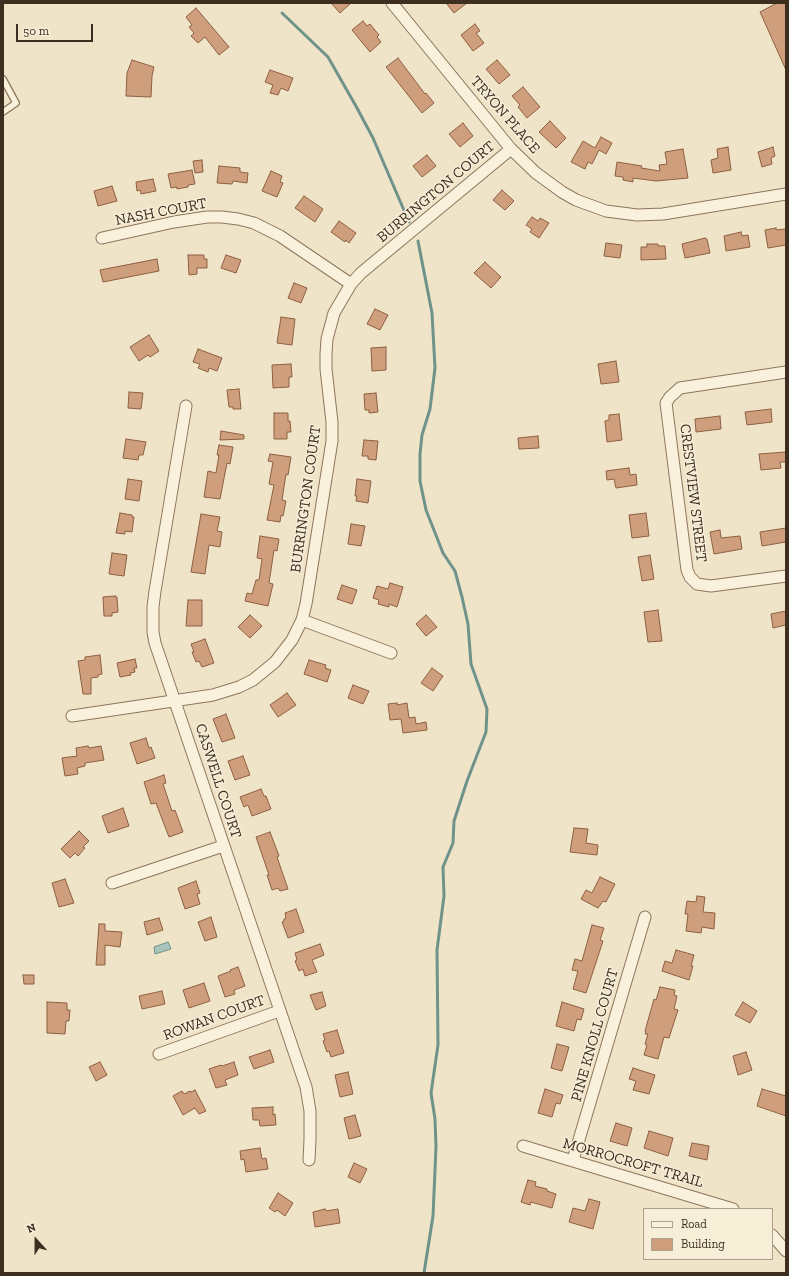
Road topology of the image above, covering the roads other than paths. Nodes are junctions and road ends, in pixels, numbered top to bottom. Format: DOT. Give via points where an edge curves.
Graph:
graph roads {
  1 [pos="392,3"];
  2 [pos="3,79"];
  3 [pos="3,112"];
  4 [pos="511,149"];
  5 [pos="786,194"];
  6 [pos="102,238"];
  7 [pos="351,284"];
  8 [pos="786,372"];
  9 [pos="186,406"];
  10 [pos="786,576"];
  11 [pos="302,620"];
  12 [pos="391,653"];
  13 [pos="176,701"];
  14 [pos="72,716"];
  15 [pos="223,846"];
  16 [pos="112,883"];
  17 [pos="645,917"];
  18 [pos="279,1011"];
  19 [pos="158,1054"];
  20 [pos="523,1146"];
  21 [pos="309,1160"];
  22 [pos="574,1160"];
  23 [pos="730,1208"];
  24 [pos="773,1236"];
  25 [pos="786,1251"];
  1 -- 4 [label="street, TRYON PLACE"];
  2 -- 3 [label="lane" via="16,103"];
  4 -- 5 [label="street, TRYON PLACE" via="536,173 562,192 590,206 622,214 663,214"];
  4 -- 7 [label="street, BURRINGTON COURT"];
  6 -- 7 [label="street, NASH COURT" via="207,217 238,219 254,223 280,236"];
  7 -- 11 [label="street, BURRINGTON COURT" via="334,313 327,339 326,368 332,441"];
  8 -- 10 [label="street, CRESTVIEW STREET" via="680,388 666,403 687,570 690,577 696,584 710,586"];
  9 -- 13 [label="street, CASWELL COURT" via="155,591 153,620 155,643"];
  11 -- 12 [label="street"];
  11 -- 13 [label="street, BURRINGTON COURT" via="292,640 275,662 253,680 213,695"];
  13 -- 14 [label="street, BURRINGTON COURT"];
  13 -- 15 [label="street, CASWELL COURT"];
  15 -- 16 [label="street"];
  15 -- 18 [label="street, CASWELL COURT"];
  17 -- 22 [label="street, PINE KNOLL COURT"];
  18 -- 19 [label="street, ROWAN COURT"];
  18 -- 21 [label="street, CASWELL COURT" via="306,1087 310,1111"];
  20 -- 22 [label="street, MORROCROFT TRAIL"];
  22 -- 23 [label="street, MORROCROFT TRAIL"];
  24 -- 25 [label="street"];
}
